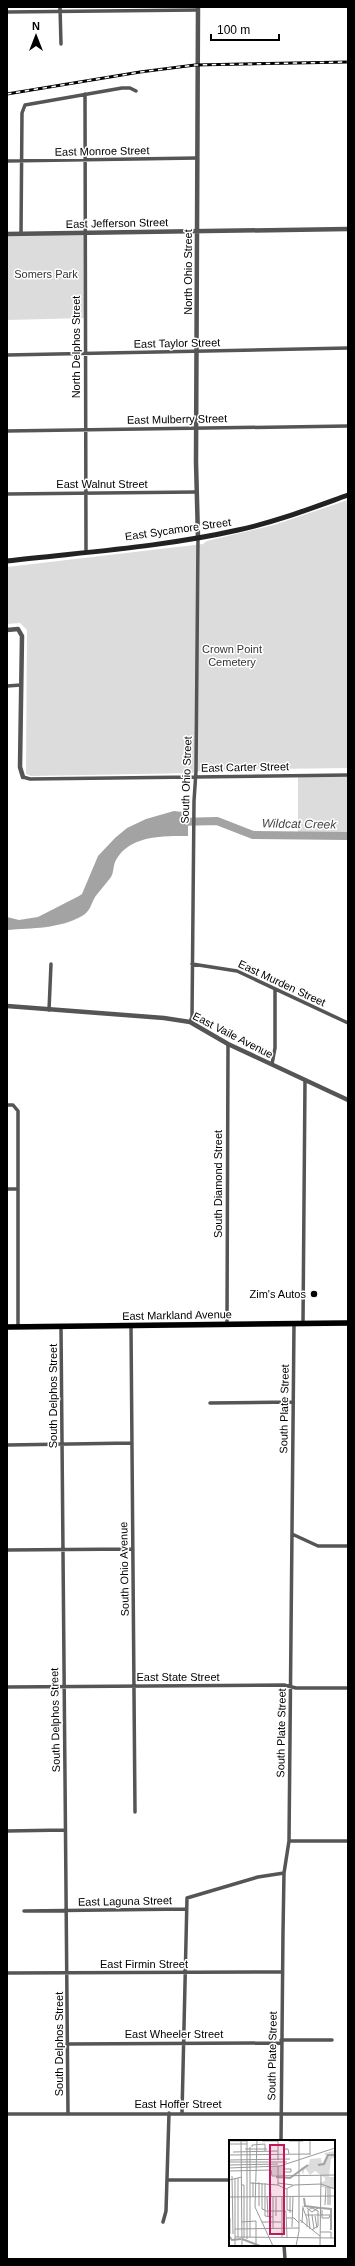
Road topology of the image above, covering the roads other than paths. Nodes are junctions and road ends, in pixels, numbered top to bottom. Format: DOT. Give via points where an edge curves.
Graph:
graph roads {
  1 [pos="60,7"];
  2 [pos="198,8"];
  3 [pos="7,12"];
  4 [pos="60,12"];
  5 [pos="61,44"];
  6 [pos="136,91"];
  7 [pos="85,94"];
  8 [pos="197,158"];
  9 [pos="86,160"];
  10 [pos="7,161"];
  11 [pos="21,161"];
  12 [pos="348,229"];
  13 [pos="84,232"];
  14 [pos="197,232"];
  15 [pos="7,234"];
  16 [pos="21,234"];
  17 [pos="348,348"];
  18 [pos="197,351"];
  19 [pos="85,354"];
  20 [pos="7,355"];
  21 [pos="348,426"];
  22 [pos="196,428"];
  23 [pos="85,430"];
  24 [pos="7,431"];
  25 [pos="196,492"];
  26 [pos="86,493"];
  27 [pos="7,494"];
  28 [pos="348,495"];
  29 [pos="198,538"];
  30 [pos="86,552"];
  31 [pos="7,561"];
  32 [pos="7,630"];
  33 [pos="21,685"];
  34 [pos="7,686"];
  35 [pos="348,775"];
  36 [pos="23,777"];
  37 [pos="196,777"];
  38 [pos="51,964"];
  39 [pos="192,964"];
  40 [pos="275,989"];
  41 [pos="7,1006"];
  42 [pos="49,1010"];
  43 [pos="190,1022"];
  44 [pos="348,1023"];
  45 [pos="228,1044"];
  46 [pos="272,1064"];
  47 [pos="305,1080"];
  48 [pos="348,1100"];
  49 [pos="7,1105"];
  50 [pos="7,1189"];
  51 [pos="18,1189"];
  52 [pos="348,1323"];
  53 [pos="294,1324"];
  54 [pos="302,1324"];
  55 [pos="227,1325"];
  56 [pos="131,1326"];
  57 [pos="7,1327"];
  58 [pos="18,1327"];
  59 [pos="61,1327"];
  60 [pos="293,1402"];
  61 [pos="210,1403"];
  62 [pos="132,1443"];
  63 [pos="62,1444"];
  64 [pos="7,1445"];
  65 [pos="292,1534"];
  66 [pos="348,1546"];
  67 [pos="133,1549"];
  68 [pos="7,1550"];
  69 [pos="63,1550"];
  70 [pos="64,1686"];
  71 [pos="134,1686"];
  72 [pos="290,1686"];
  73 [pos="7,1687"];
  74 [pos="348,1688"];
  75 [pos="135,1812"];
  76 [pos="65,1830"];
  77 [pos="7,1831"];
  78 [pos="289,1841"];
  79 [pos="348,1841"];
  80 [pos="284,1873"];
  81 [pos="186,1909"];
  82 [pos="24,1911"];
  83 [pos="68,1911"];
  84 [pos="282,1972"];
  85 [pos="185,1973"];
  86 [pos="7,1974"];
  87 [pos="68,1974"];
  88 [pos="332,2040"];
  89 [pos="281,2041"];
  90 [pos="67,2044"];
  91 [pos="184,2044"];
  92 [pos="169,2113"];
  93 [pos="182,2113"];
  94 [pos="7,2114"];
  95 [pos="68,2114"];
  96 [pos="280,2114"];
  97 [pos="348,2114"];
  98 [pos="281,2140"];
  99 [pos="168,2180"];
  100 [pos="229,2180"];
  101 [pos="163,2222"];
  102 [pos="284,2246"];
  103 [pos="285,2259"];
  1 -- 4 [label="street"];
  2 -- 4 [label="street"];
  2 -- 8 [label="street, North Ohio Street"];
  3 -- 4 [label="street"];
  4 -- 5 [label="street"];
  6 -- 7 [label="street" via="122,88"];
  7 -- 9 [label="street, North Delphos Street"];
  7 -- 11 [label="street" via="25,105 22,113"];
  8 -- 9 [label="street, East Monroe Street"];
  8 -- 14 [label="street, North Ohio Street"];
  9 -- 11 [label="street, East Monroe Street"];
  9 -- 13 [label="street, North Delphos Street"];
  10 -- 11 [label="street, East Monroe Street"];
  11 -- 16 [label="street"];
  12 -- 14 [label="street, East Jefferson Street"];
  13 -- 14 [label="street, East Jefferson Street"];
  13 -- 16 [label="street, East Jefferson Street"];
  13 -- 19 [label="street, North Delphos Street"];
  14 -- 18 [label="street, North Ohio Street"];
  15 -- 16 [label="street, East Jefferson Street"];
  17 -- 18 [label="street, East Taylor Street"];
  18 -- 19 [label="street, East Taylor Street"];
  18 -- 22 [label="street, North Ohio Street"];
  19 -- 20 [label="street, East Taylor Street"];
  19 -- 23 [label="street, North Delphos Street"];
  21 -- 22 [label="street, East Mulberry Street"];
  22 -- 23 [label="street, East Mulberry Street"];
  22 -- 25 [label="street, North Ohio Street"];
  23 -- 24 [label="street, East Mulberry Street"];
  23 -- 26 [label="street, North Delphos Street"];
  25 -- 26 [label="street, East Walnut Street"];
  25 -- 29 [label="street, North Ohio Street"];
  26 -- 27 [label="street, East Walnut Street"];
  26 -- 30 [label="street, North Delphos Street"];
  28 -- 29 [label="main road, East Sycamore Street" via="253,527"];
  29 -- 30 [label="main road, East Sycamore Street"];
  29 -- 37 [label="street, South Ohio Street"];
  30 -- 31 [label="main road, East Sycamore Street"];
  32 -- 33 [label="street" via="20,631"];
  33 -- 34 [label="street"];
  33 -- 36 [label="street" via="20,767"];
  35 -- 37 [label="street, East Carter Street"];
  36 -- 37 [label="street, East Carter Street"];
  37 -- 39 [label="street, South Ohio Street"];
  38 -- 42 [label="street"];
  39 -- 40 [label="street, East Murden Street" via="233,970"];
  39 -- 43 [label="street, South Ohio Street"];
  40 -- 44 [label="street, East Murden Street"];
  40 -- 46 [label="street" via="275,1048"];
  41 -- 42 [label="street, East Vaile Avenue"];
  42 -- 43 [label="street, East Vaile Avenue"];
  43 -- 45 [label="street, East Vaile Avenue"];
  45 -- 46 [label="street, East Vaile Avenue"];
  45 -- 55 [label="street, South Diamond Street"];
  46 -- 47 [label="street, East Vaile Avenue"];
  47 -- 48 [label="street, East Vaile Avenue"];
  47 -- 54 [label="street"];
  49 -- 51 [label="street" via="17,1107"];
  50 -- 51 [label="street"];
  51 -- 58 [label="street"];
  52 -- 54 [label="main road, East Markland Avenue"];
  53 -- 54 [label="main road, East Markland Avenue"];
  53 -- 55 [label="main road, East Markland Avenue"];
  53 -- 60 [label="street, South Plate Street"];
  55 -- 56 [label="main road, East Markland Avenue"];
  56 -- 59 [label="main road, East Markland Avenue"];
  56 -- 62 [label="street, South Ohio Avenue"];
  57 -- 58 [label="main road, East Markland Avenue"];
  58 -- 59 [label="main road, East Markland Avenue"];
  59 -- 63 [label="street, South Delphos Street"];
  60 -- 61 [label="street"];
  60 -- 65 [label="street, South Plate Street"];
  62 -- 63 [label="street"];
  62 -- 67 [label="street, South Ohio Avenue"];
  63 -- 64 [label="street"];
  63 -- 69 [label="street, South Delphos Street"];
  65 -- 66 [label="street" via="318,1546"];
  65 -- 72 [label="street, South Plate Street"];
  67 -- 69 [label="street"];
  67 -- 71 [label="street, South Ohio Avenue"];
  68 -- 69 [label="street"];
  69 -- 70 [label="street, South Delphos Street"];
  70 -- 71 [label="street, East State Street"];
  70 -- 73 [label="street, East State Street"];
  70 -- 76 [label="street, South Delphos Street"];
  71 -- 72 [label="street, East State Street"];
  71 -- 75 [label="street, South Ohio Avenue"];
  72 -- 74 [label="street, East State Street"];
  72 -- 78 [label="street, South Plate Street"];
  76 -- 77 [label="street"];
  76 -- 83 [label="street, South Delphos Street"];
  78 -- 79 [label="street"];
  78 -- 80 [label="street, South Plate Street"];
  80 -- 81 [label="street, East Laguna Street" via="258,1877 192,1895 186,1898"];
  80 -- 84 [label="street, South Plate Street"];
  81 -- 83 [label="street, East Laguna Street"];
  81 -- 85 [label="street"];
  82 -- 83 [label="street, East Laguna Street"];
  83 -- 87 [label="street, South Delphos Street"];
  84 -- 85 [label="street, East Firmin Street"];
  84 -- 89 [label="street, South Plate Street"];
  85 -- 87 [label="street, East Firmin Street"];
  85 -- 91 [label="street"];
  86 -- 87 [label="street, East Firmin Street"];
  87 -- 90 [label="street, South Delphos Street"];
  88 -- 89 [label="street, East Wheeler Street"];
  89 -- 91 [label="street, East Wheeler Street"];
  89 -- 96 [label="street, South Plate Street"];
  90 -- 91 [label="street, East Wheeler Street"];
  90 -- 95 [label="street, South Delphos Street"];
  91 -- 93 [label="street"];
  92 -- 93 [label="street, East Hoffer Street"];
  92 -- 95 [label="street, East Hoffer Street"];
  92 -- 99 [label="street"];
  93 -- 96 [label="street, East Hoffer Street"];
  94 -- 95 [label="street, East Hoffer Street"];
  96 -- 97 [label="street, East Hoffer Street"];
  96 -- 98 [label="street, South Plate Street"];
  99 -- 100 [label="street"];
  99 -- 101 [label="street"];
  102 -- 103 [label="street"];
}
